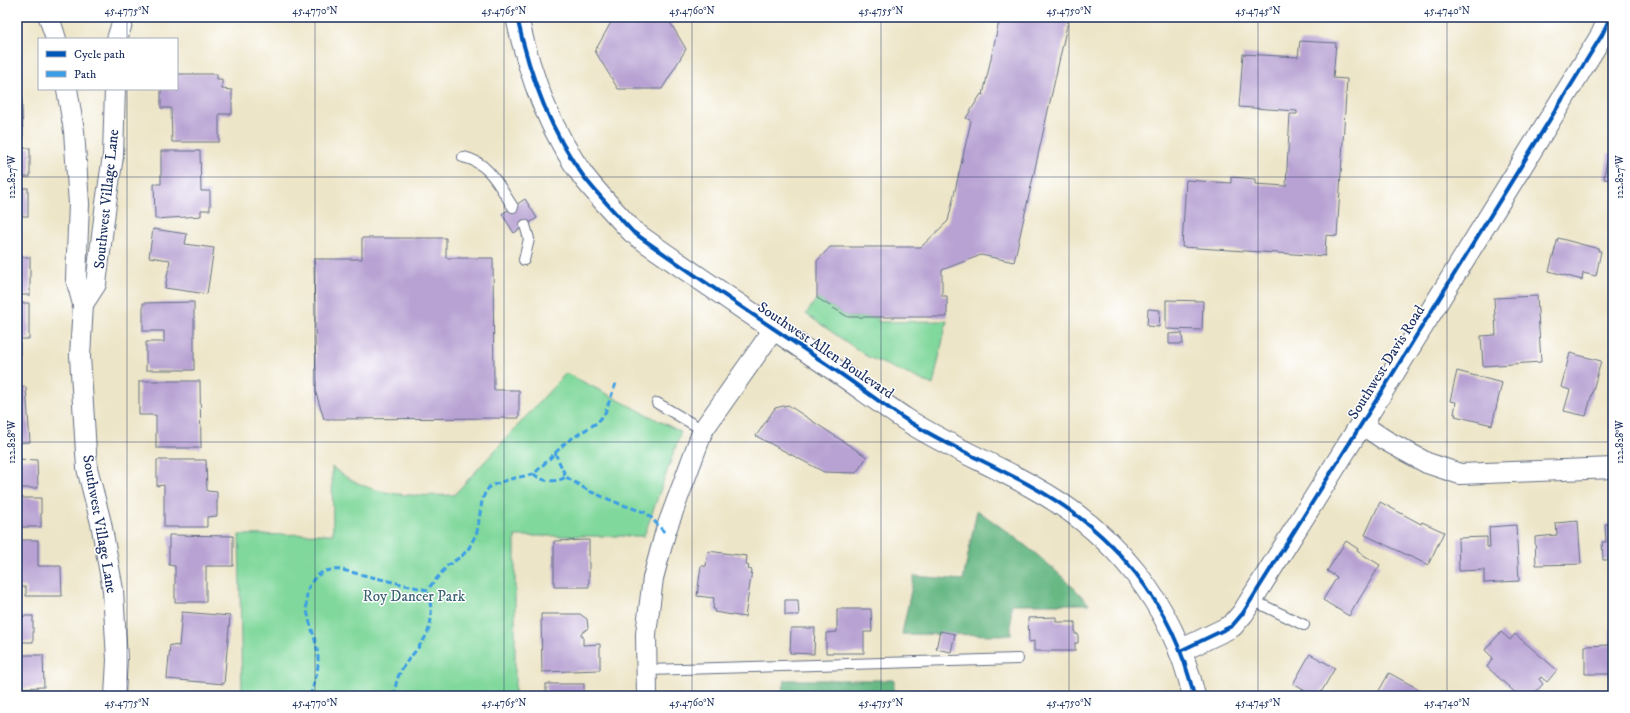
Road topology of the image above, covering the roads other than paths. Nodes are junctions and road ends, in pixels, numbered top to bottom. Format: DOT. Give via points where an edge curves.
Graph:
graph roads {
  1 [pos="49,17"];
  2 [pos="124,17"];
  3 [pos="517,17"];
  4 [pos="1610,17"];
  5 [pos="56,38"];
  6 [pos="117,38"];
  7 [pos="66,90"];
  8 [pos="115,90"];
  9 [pos="463,157"];
  10 [pos="513,207"];
  11 [pos="525,225"];
  12 [pos="524,260"];
  13 [pos="82,304"];
  14 [pos="774,329"];
  15 [pos="657,403"];
  16 [pos="1361,424"];
  17 [pos="703,430"];
  18 [pos="1613,468"];
  19 [pos="1252,600"];
  20 [pos="1304,625"];
  21 [pos="1180,650"];
  22 [pos="1018,659"];
  23 [pos="647,670"];
  24 [pos="115,696"];
  25 [pos="647,696"];
  26 [pos="1194,696"];
  1 -- 5 [label="street"];
  2 -- 6 [label="street"];
  3 -- 14 [label="street, Southwest Allen Boulevard" via="533,76 565,147 608,206 633,232"];
  4 -- 16 [label="street, Southwest Davis Road" via="1602,35"];
  7 -- 13 [label="street, Southwest Village Lane" via="74,131 79,204 76,278"];
  8 -- 13 [label="street, Southwest Village Lane" via="113,156 96,284"];
  9 -- 10 [label="lane" via="480,163 489,170"];
  11 -- 12 [label="lane" via="529,239"];
  13 -- 24 [label="street, Southwest Village Lane" via="80,356 87,468 101,523 113,590 117,660"];
  14 -- 17 [label="street"];
  14 -- 21 [label="street, Southwest Allen Boulevard" via="906,420 967,454 1031,485 1060,502 1096,529 1145,586"];
  15 -- 17 [label="lane"];
  16 -- 18 [label="street" via="1427,463 1460,474"];
  16 -- 19 [label="street, Southwest Davis Road"];
  17 -- 23 [label="street" via="665,533 653,578 646,634"];
  19 -- 20 [label="lane"];
  19 -- 21 [label="street, Southwest Davis Road" via="1232,626"];
  21 -- 26 [label="street"];
  22 -- 23 [label="lane"];
  23 -- 25 [label="street"];
}
